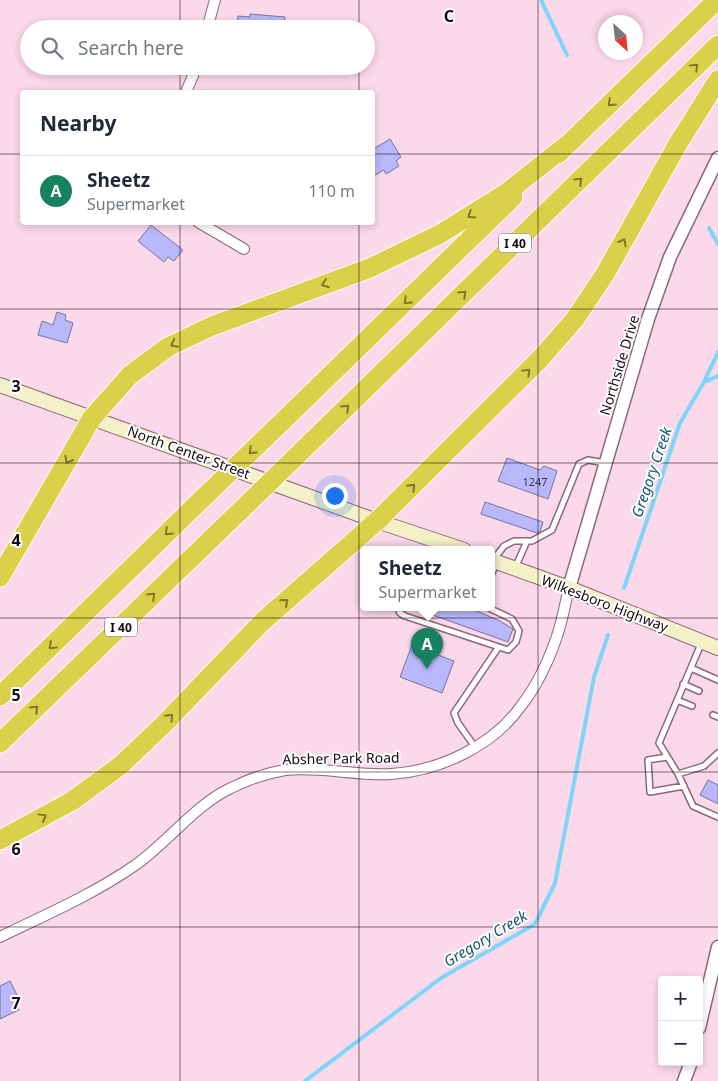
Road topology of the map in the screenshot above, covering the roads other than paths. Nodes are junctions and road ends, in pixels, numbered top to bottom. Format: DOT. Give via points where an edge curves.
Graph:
graph roads {
  1 [pos="214,0"];
  2 [pos="717,0"];
  3 [pos="209,20"];
  4 [pos="718,45"];
  5 [pos="193,75"];
  6 [pos="718,80"];
  7 [pos="187,90"];
  8 [pos="567,145"];
  9 [pos="718,158"];
  10 [pos="203,225"];
  11 [pos="244,249"];
  12 [pos="0,385"];
  13 [pos="92,418"];
  14 [pos="606,463"];
  15 [pos="377,521"];
  16 [pos="527,541"];
  17 [pos="452,546"];
  18 [pos="495,562"];
  19 [pos="495,565"];
  20 [pos="515,569"];
  21 [pos="0,577"];
  22 [pos="569,588"];
  23 [pos="400,611"];
  24 [pos="495,611"];
  25 [pos="702,641"];
  26 [pos="498,648"];
  27 [pos="718,648"];
  28 [pos="691,668"];
  29 [pos="718,680"];
  30 [pos="683,684"];
  31 [pos="699,691"];
  32 [pos="0,696"];
  33 [pos="677,700"];
  34 [pos="692,706"];
  35 [pos="0,743"];
  36 [pos="475,748"];
  37 [pos="718,753"];
  38 [pos="667,757"];
  39 [pos="678,774"];
  40 [pos="684,786"];
  41 [pos="718,818"];
  42 [pos="0,840"];
  43 [pos="0,937"];
  44 [pos="718,947"];
  45 [pos="701,1021"];
  46 [pos="690,1066"];
  47 [pos="684,1081"];
  1 -- 3 [label="street"];
  2 -- 8 [label="highway, I 40, one-way"];
  35 -- 4 [label="highway, I 40, one-way, bridge"];
  5 -- 7 [label="street"];
  15 -- 6 [label="highway, one-way" via="540,359 575,319 605,274"];
  8 -- 13 [label="highway, one-way" via="506,193 440,234 370,268 212,326 168,346 130,375"];
  8 -- 32 [label="highway, I 40, one-way, bridge"];
  9 -- 14 [label="street, Northside Drive" via="670,257 648,319"];
  10 -- 11 [label="street"];
  12 -- 13 [label="main road, North Center Street"];
  13 -- 15 [label="main road, North Center Street"];
  13 -- 21 [label="highway, one-way"];
  14 -- 16 [label="lane" via="588,460 579,464 552,530"];
  14 -- 22 [label="street, Northside Drive"];
  15 -- 17 [label="main road"];
  42 -- 15 [label="highway, one-way" via="72,801 121,765 262,622"];
  16 -- 18 [label="lane" via="514,541 504,546"];
  16 -- 20 [label="lane"];
  19 -- 20 [label="main road, Wilkesboro Highway"];
  20 -- 22 [label="main road, Wilkesboro Highway"];
  22 -- 25 [label="main road, Wilkesboro Highway"];
  22 -- 36 [label="street, Absher Park Road" via="556,638 541,673 521,706 503,727"];
  23 -- 26 [label="lane" via="405,616"];
  24 -- 26 [label="lane" via="512,619 519,631 516,642 508,650"];
  25 -- 27 [label="main road, Wilkesboro Highway"];
  25 -- 28 [label="lane"];
  26 -- 36 [label="lane" via="454,713"];
  28 -- 29 [label="lane"];
  28 -- 30 [label="lane"];
  30 -- 31 [label="lane"];
  30 -- 33 [label="lane"];
  33 -- 34 [label="lane"];
  33 -- 38 [label="lane" via="658,744"];
  36 -- 43 [label="street, Absher Park Road" via="420,770 390,774 285,770 230,788 208,801 169,838 110,882"];
  37 -- 39 [label="lane" via="704,766"];
  38 -- 39 [label="lane"];
  38 -- 40 [label="lane" via="648,760 650,792"];
  39 -- 40 [label="lane"];
  40 -- 41 [label="lane" via="693,806"];
  44 -- 45 [label="street"];
  46 -- 47 [label="street"];
}
